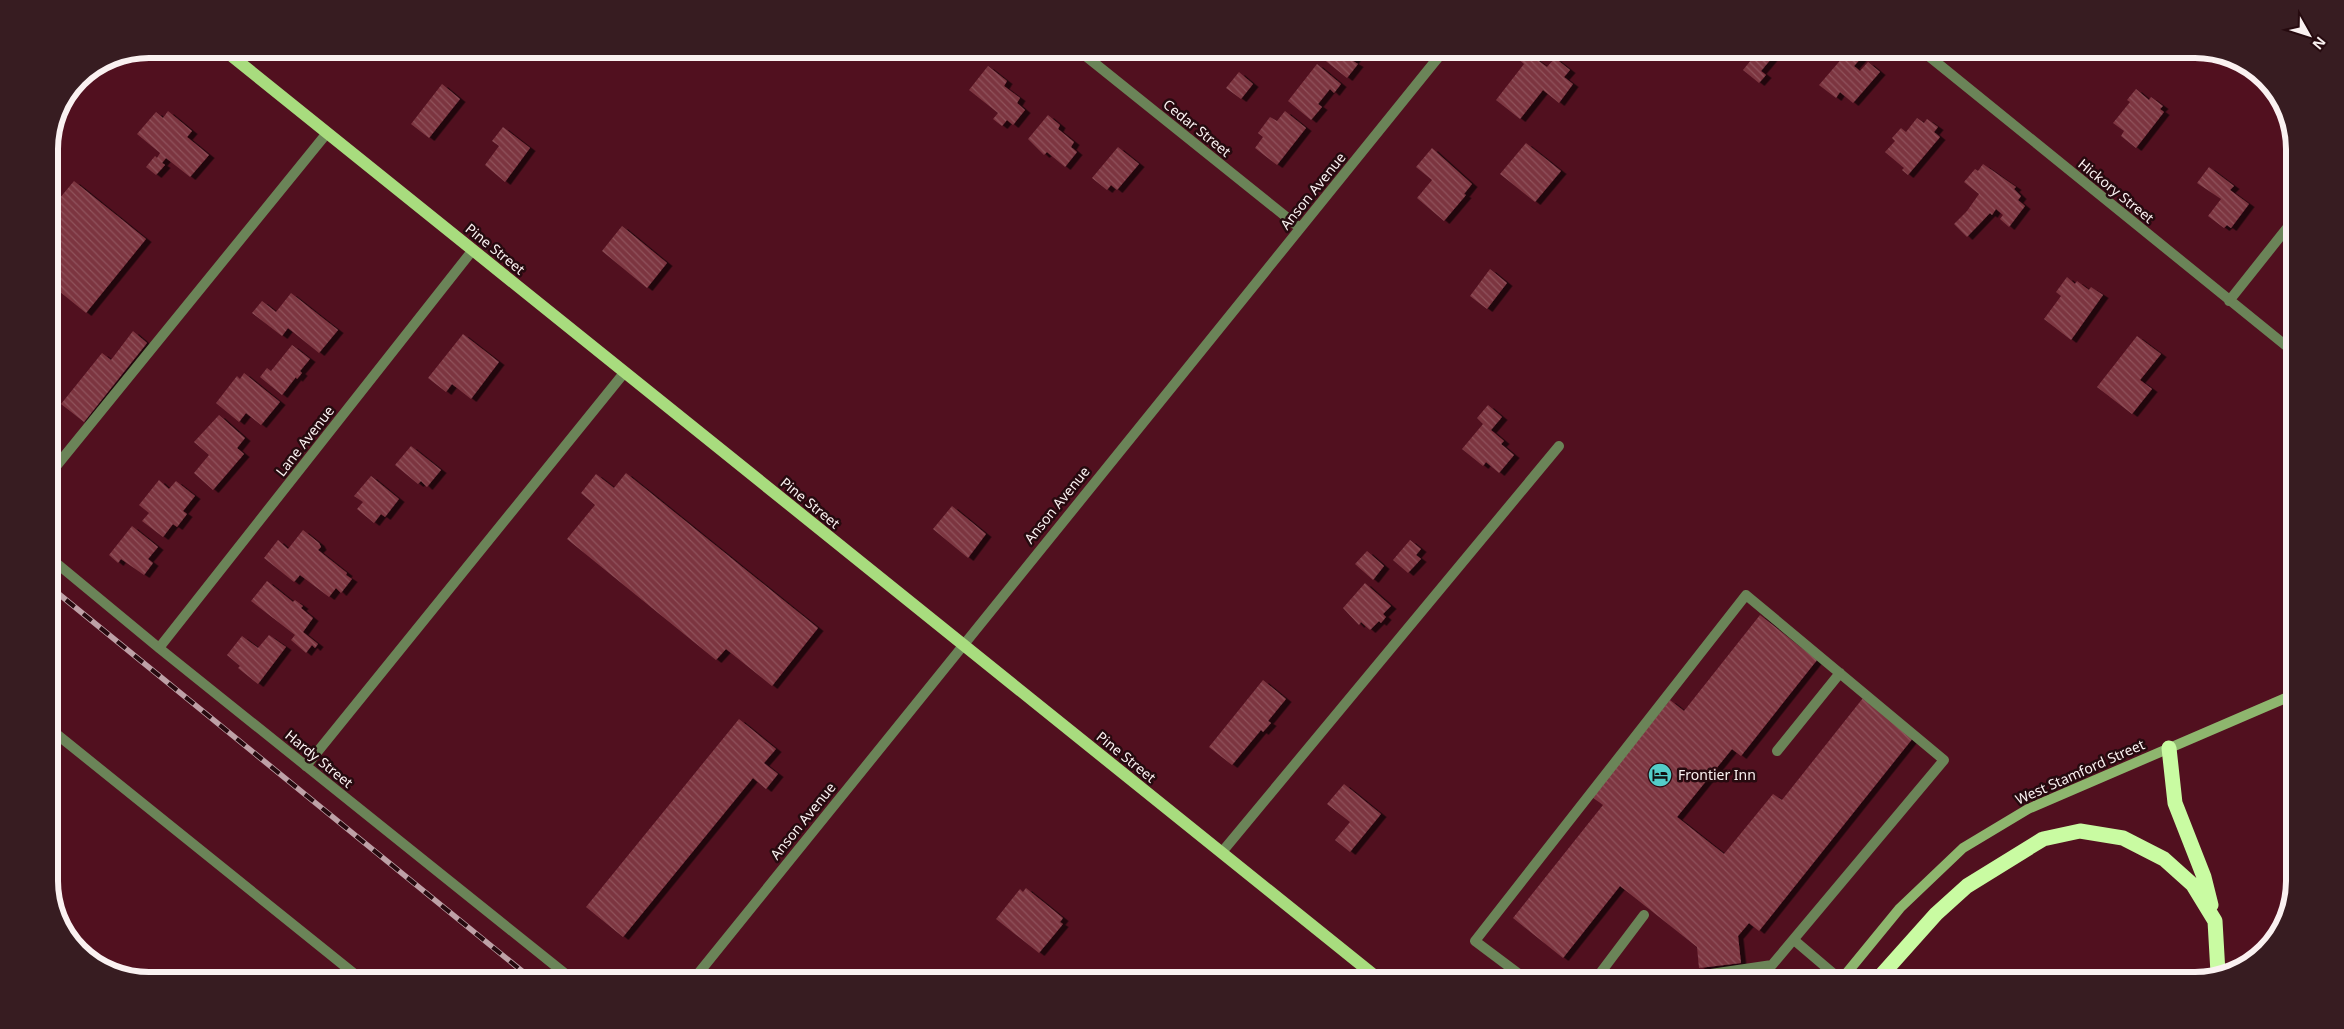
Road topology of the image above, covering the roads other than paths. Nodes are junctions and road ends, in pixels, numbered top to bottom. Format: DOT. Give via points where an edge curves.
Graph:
graph roads {
  1 [pos="233,58"];
  2 [pos="1088,58"];
  3 [pos="1438,58"];
  4 [pos="1931,58"];
  5 [pos="327,133"];
  6 [pos="1300,228"];
  7 [pos="2286,229"];
  8 [pos="472,251"];
  9 [pos="2229,301"];
  10 [pos="2286,346"];
  11 [pos="624,373"];
  12 [pos="1558,446"];
  13 [pos="58,464"];
  14 [pos="58,564"];
  15 [pos="962,645"];
  16 [pos="159,648"];
  17 [pos="1840,673"];
  18 [pos="2286,698"];
  19 [pos="58,735"];
  20 [pos="2169,748"];
  21 [pos="1777,751"];
  22 [pos="306,766"];
  23 [pos="1222,852"];
  24 [pos="1644,915"];
  25 [pos="2215,921"];
  26 [pos="1794,940"];
  27 [pos="2218,969"];
  28 [pos="352,972"];
  29 [pos="563,972"];
  30 [pos="699,972"];
  31 [pos="1369,972"];
  32 [pos="1516,972"];
  33 [pos="1601,972"];
  34 [pos="1724,972"];
  35 [pos="1832,972"];
  36 [pos="1848,972"];
  37 [pos="1884,972"];
  1 -- 5 [label="main road, Pine Street"];
  2 -- 6 [label="street, Cedar Street"];
  3 -- 6 [label="street, Anson Avenue"];
  4 -- 9 [label="street, Hickory Street"];
  5 -- 8 [label="main road, Pine Street"];
  5 -- 13 [label="street"];
  6 -- 15 [label="street, Anson Avenue"];
  7 -- 9 [label="street"];
  8 -- 11 [label="main road, Pine Street"];
  8 -- 16 [label="street, Lane Avenue"];
  9 -- 10 [label="street, Hickory Street"];
  11 -- 15 [label="main road, Pine Street"];
  11 -- 22 [label="street"];
  12 -- 23 [label="street"];
  14 -- 16 [label="street, Hardy Street"];
  15 -- 23 [label="main road, Pine Street"];
  15 -- 30 [label="street, Anson Avenue"];
  16 -- 22 [label="street, Hardy Street"];
  17 -- 21 [label="street"];
  17 -- 26 [label="street" via="1944,760"];
  17 -- 32 [label="street" via="1746,595 1475,941"];
  18 -- 20 [label="main road, West Stamford Street"];
  19 -- 28 [label="street"];
  20 -- 25 [label="highway" via="2175,803 2204,877"];
  20 -- 36 [label="main road, West Stamford Street" via="2028,809 1963,848 1900,908"];
  22 -- 29 [label="street, Hardy Street"];
  23 -- 31 [label="main road, Pine Street"];
  24 -- 33 [label="street"];
  25 -- 27 [label="highway"];
  25 -- 37 [label="highway" via="2193,885 2164,859 2122,838 2080,831 2042,839 1967,886 1936,914"];
  26 -- 34 [label="street" via="1772,965"];
  26 -- 35 [label="street"];
}
